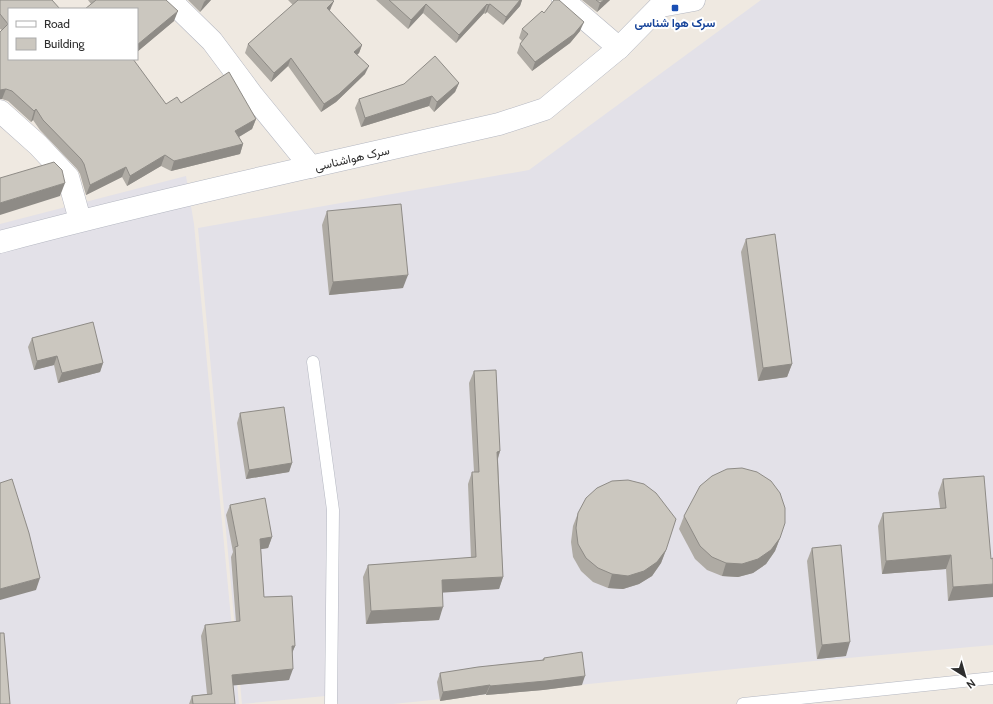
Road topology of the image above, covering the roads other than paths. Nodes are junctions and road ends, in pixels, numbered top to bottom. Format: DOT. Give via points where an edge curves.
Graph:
graph roads {
  1 [pos="170,0"];
  2 [pos="564,0"];
  3 [pos="694,0"];
  4 [pos="664,3"];
  5 [pos="618,48"];
  6 [pos="0,111"];
  7 [pos="311,167"];
  8 [pos="80,220"];
  9 [pos="0,242"];
  10 [pos="313,362"];
  11 [pos="993,678"];
  12 [pos="331,704"];
  13 [pos="743,704"];
  1 -- 7 [label="street" via="212,41"];
  2 -- 5 [label="street"];
  3 -- 4 [label="street"];
  4 -- 5 [label="street, سرک هواشناسی"];
  5 -- 7 [label="street, سرک هواشناسی" via="545,109 499,124"];
  6 -- 8 [label="street" via="38,145 68,177"];
  7 -- 8 [label="street, سرک هواشناسی"];
  8 -- 9 [label="street, سرک هواشناسی"];
  10 -- 12 [label="lane" via="333,510"];
  11 -- 13 [label="lane"];
}
